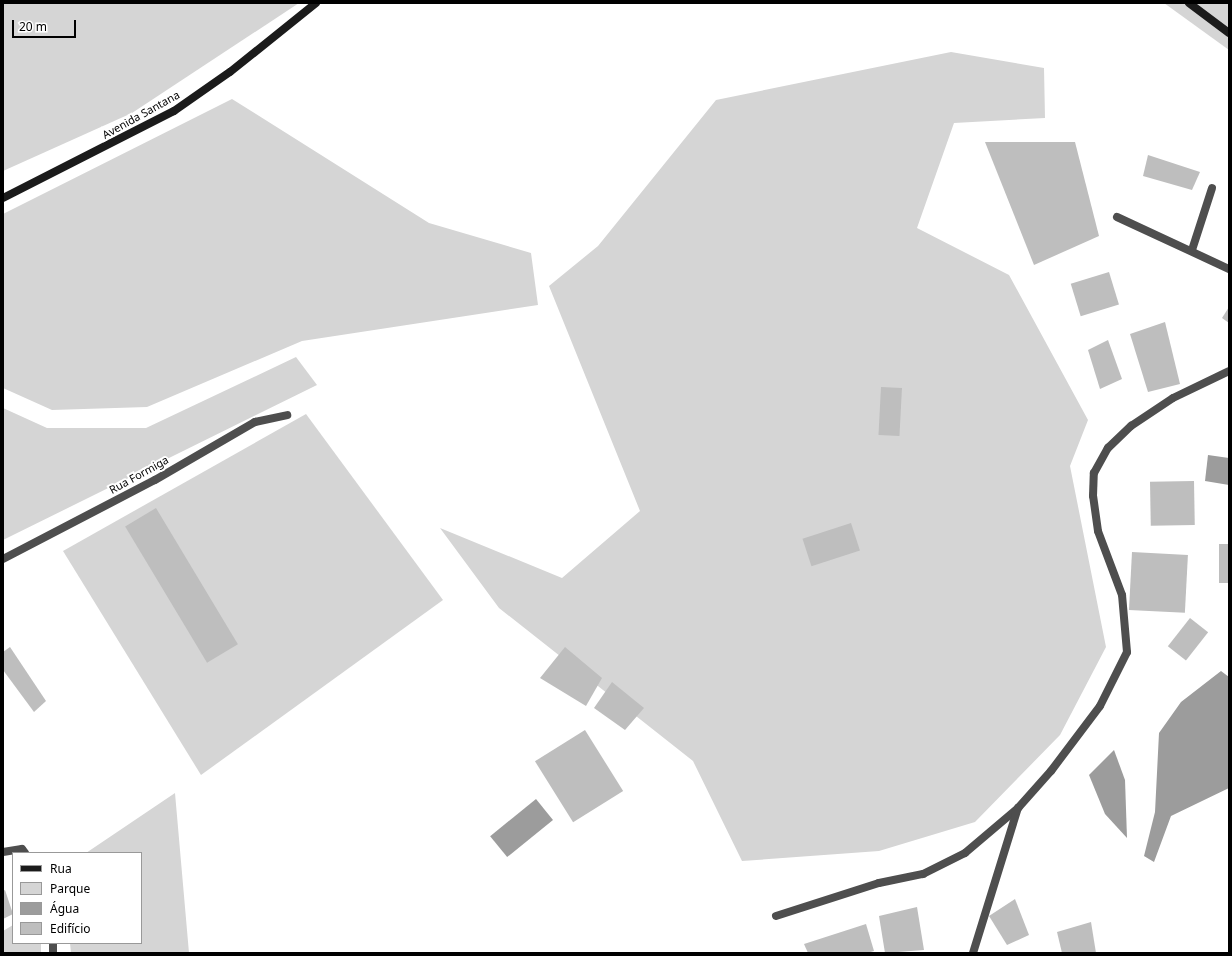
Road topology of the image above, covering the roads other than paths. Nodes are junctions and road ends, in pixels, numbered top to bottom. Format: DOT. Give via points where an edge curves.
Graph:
graph roads {
  1 [pos="316,3"];
  2 [pos="1189,3"];
  3 [pos="1229,33"];
  4 [pos="1212,188"];
  5 [pos="3,198"];
  6 [pos="1117,217"];
  7 [pos="1192,250"];
  8 [pos="1229,269"];
  9 [pos="1229,371"];
  10 [pos="287,415"];
  11 [pos="3,559"];
  12 [pos="1018,808"];
  13 [pos="3,852"];
  14 [pos="24,852"];
  15 [pos="776,916"];
  16 [pos="973,953"];
  1 -- 5 [label="street, Avenida Santana" via="230,72 174,111"];
  2 -- 3 [label="street"];
  4 -- 7 [label="street"];
  6 -- 7 [label="street"];
  7 -- 8 [label="street"];
  9 -- 12 [label="street" via="1173,398 1131,426 1108,448 1094,473 1092,496 1098,531 1122,595 1127,652 1100,706 1051,771"];
  10 -- 11 [label="street, Rua Formiga" via="255,422 155,480"];
  12 -- 15 [label="street" via="965,853 923,874 879,883"];
  12 -- 16 [label="street"];
  13 -- 14 [label="street" via="22,849"];
}
